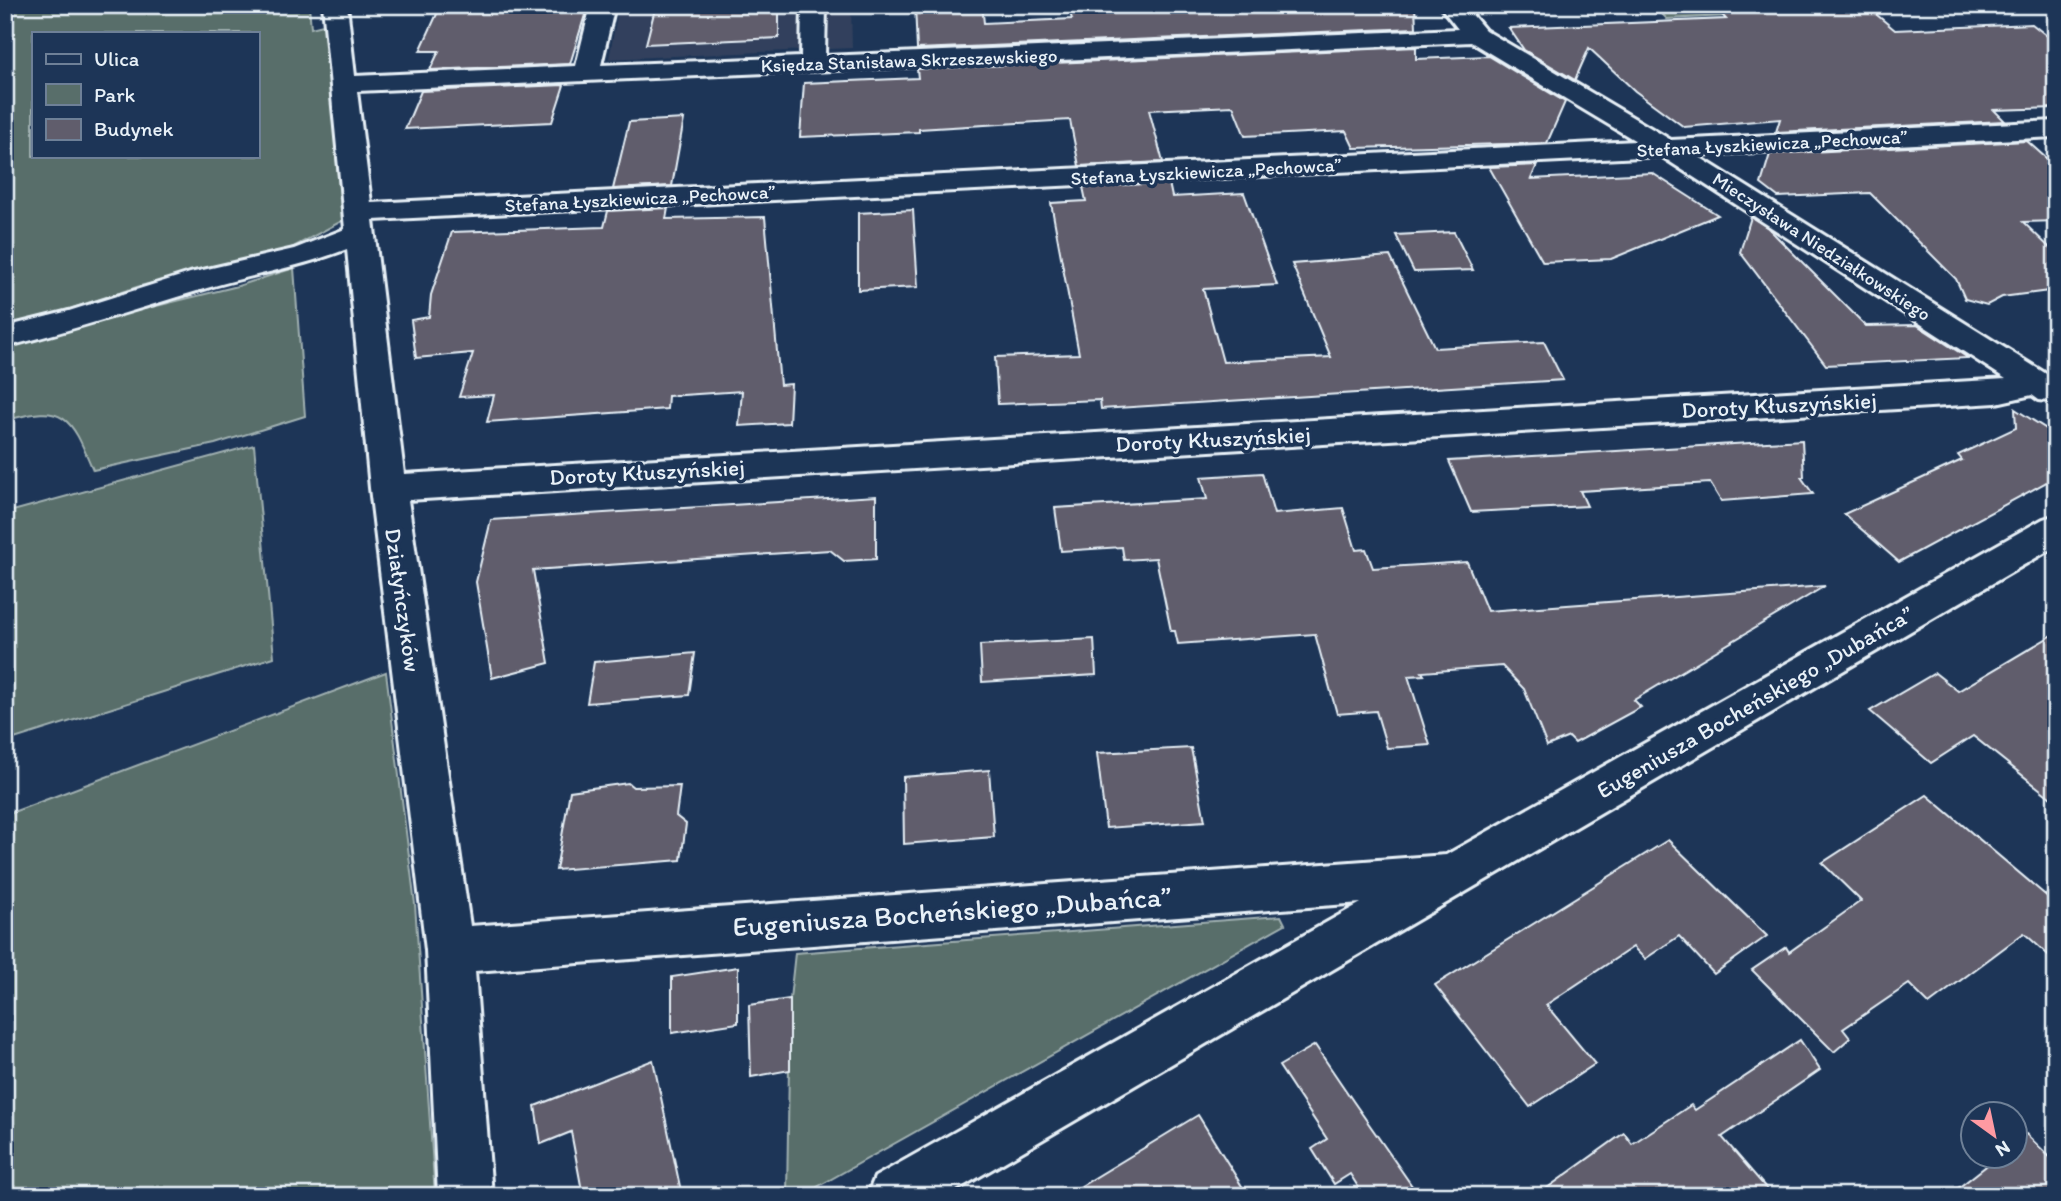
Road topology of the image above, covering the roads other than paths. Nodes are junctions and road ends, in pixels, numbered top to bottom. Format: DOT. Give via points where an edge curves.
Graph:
graph roads {
  1 [pos="335,5"];
  2 [pos="603,5"];
  3 [pos="814,5"];
  4 [pos="1475,5"];
  5 [pos="1451,6"];
  6 [pos="1476,35"];
  7 [pos="813,64"];
  8 [pos="587,74"];
  9 [pos="342,84"];
  10 [pos="2056,130"];
  11 [pos="1668,148"];
  12 [pos="357,223"];
  13 [pos="5,337"];
  14 [pos="2046,389"];
  15 [pos="388,488"];
  16 [pos="2056,529"];
  17 [pos="1455,875"];
  18 [pos="450,950"];
  19 [pos="465,1196"];
  20 [pos="894,1196"];
  1 -- 9 [label="street, Działyńczyków"];
  2 -- 8 [label="street"];
  3 -- 7 [label="street"];
  4 -- 5 [label="street"];
  5 -- 6 [label="street, Mieczysława Niedziałkowskiego"];
  6 -- 7 [label="street, Księdza Stanisława Skrzeszewskiego"];
  6 -- 11 [label="street, Mieczysława Niedziałkowskiego"];
  7 -- 8 [label="street, Księdza Stanisława Skrzeszewskiego"];
  8 -- 9 [label="street, Księdza Stanisława Skrzeszewskiego"];
  9 -- 12 [label="street, Działyńczyków"];
  10 -- 11 [label="street, Stefana Łyszkiewicza „Pechowca”"];
  11 -- 12 [label="street, Stefana Łyszkiewicza „Pechowca”"];
  11 -- 14 [label="street, Mieczysława Niedziałkowskiego"];
  12 -- 13 [label="street, Stefana Łyszkiewicza „Pechowca”" via="303,256 201,280"];
  12 -- 15 [label="street, Działyńczyków"];
  14 -- 15 [label="street, Doroty Kłuszyńskiej"];
  15 -- 18 [label="street, Działyńczyków"];
  16 -- 17 [label="street, Eugeniusza Bocheńskiego „Dubańca”"];
  17 -- 18 [label="street, Eugeniusza Bocheńskiego „Dubańca”"];
  17 -- 20 [label="street, Eugeniusza Bocheńskiego „Dubańca”"];
  18 -- 19 [label="street, Działyńczyków"];
}
